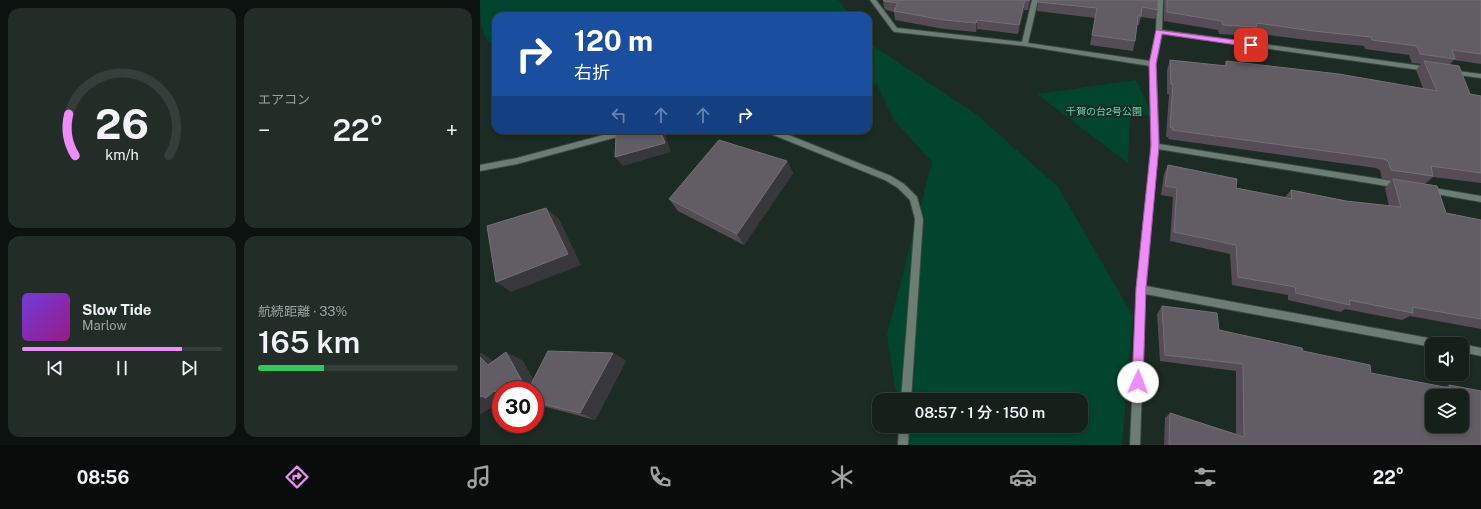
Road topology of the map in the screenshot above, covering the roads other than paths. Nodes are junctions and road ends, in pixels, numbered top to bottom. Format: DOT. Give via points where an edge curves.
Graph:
graph roads {
  1 [pos="873,0"];
  2 [pos="1034,0"];
  3 [pos="1160,0"];
  4 [pos="1159,32"];
  5 [pos="1025,44"];
  6 [pos="1153,64"];
  7 [pos="1434,70"];
  8 [pos="1442,71"];
  9 [pos="1481,76"];
  10 [pos="617,134"];
  11 [pos="779,134"];
  12 [pos="1155,146"];
  13 [pos="480,168"];
  14 [pos="1403,186"];
  15 [pos="1419,189"];
  16 [pos="1481,198"];
  17 [pos="1141,288"];
  18 [pos="1425,341"];
  19 [pos="1469,349"];
  20 [pos="1481,352"];
  21 [pos="907,393"];
  22 [pos="904,433"];
  23 [pos="903,445"];
  24 [pos="1135,445"];
  1 -- 5 [label="street" via="895,30"];
  2 -- 5 [label="street"];
  3 -- 4 [label="street"];
  4 -- 6 [label="street"];
  4 -- 7 [label="street"];
  5 -- 6 [label="street"];
  6 -- 12 [label="street"];
  8 -- 9 [label="street"];
  10 -- 13 [label="street" via="517,161"];
  11 -- 21 [label="street" via="888,178 914,199 919,219"];
  12 -- 14 [label="street"];
  12 -- 17 [label="street"];
  15 -- 16 [label="street"];
  17 -- 18 [label="street"];
  17 -- 24 [label="street"];
  19 -- 20 [label="street"];
  22 -- 23 [label="street"];
}
